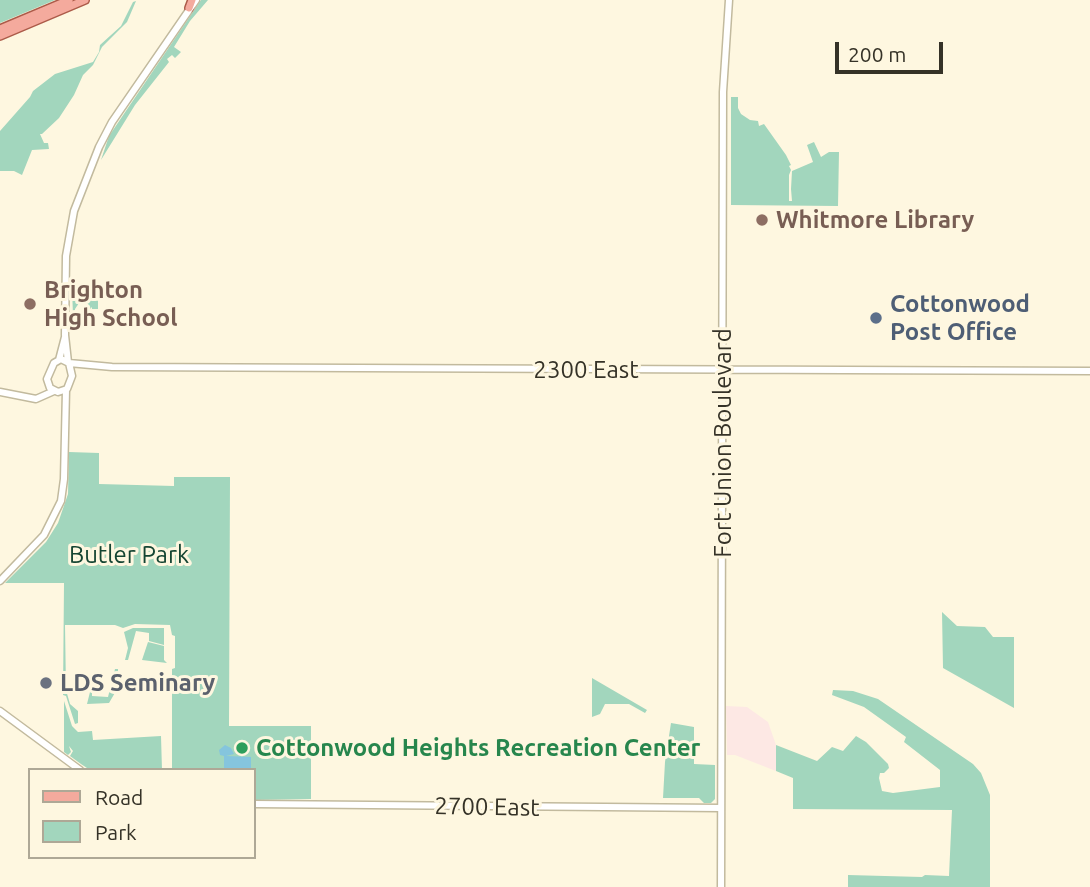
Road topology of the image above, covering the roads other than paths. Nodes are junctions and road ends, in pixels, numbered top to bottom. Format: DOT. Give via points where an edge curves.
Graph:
graph roads {
  1 [pos="69,0"];
  2 [pos="85,0"];
  3 [pos="729,0"];
  4 [pos="192,3"];
  5 [pos="0,30"];
  6 [pos="0,36"];
  7 [pos="65,335"];
  8 [pos="59,360"];
  9 [pos="69,363"];
  10 [pos="82,366"];
  11 [pos="722,370"];
  12 [pos="1090,371"];
  13 [pos="72,376"];
  14 [pos="53,389"];
  15 [pos="66,390"];
  16 [pos="0,392"];
  17 [pos="64,413"];
  18 [pos="0,582"];
  19 [pos="0,711"];
  20 [pos="77,768"];
  21 [pos="256,804"];
  22 [pos="721,808"];
  23 [pos="721,887"];
  1 -- 5 [label="main road"];
  2 -- 6 [label="main road"];
  3 -- 11 [label="street, Fort Union Boulevard" via="723,92"];
  4 -- 7 [label="street" via="112,122 88,171 68,244"];
  7 -- 8 [label="street"];
  7 -- 9 [label="street"];
  8 -- 9 [label="street"];
  8 -- 14 [label="street" via="49,374"];
  9 -- 10 [label="street, 2300 East"];
  9 -- 13 [label="street"];
  10 -- 11 [label="street, 2300 East"];
  10 -- 13 [label="street"];
  11 -- 12 [label="street, 2300 East"];
  11 -- 22 [label="street, Fort Union Boulevard"];
  13 -- 15 [label="street"];
  14 -- 15 [label="street"];
  14 -- 16 [label="street" via="36,399"];
  14 -- 17 [label="street"];
  15 -- 17 [label="street"];
  17 -- 18 [label="street" via="64,479 57,513 41,539"];
  19 -- 20 [label="street"];
  21 -- 22 [label="street, 2700 East"];
  22 -- 23 [label="street, Fort Union Boulevard"];
}
